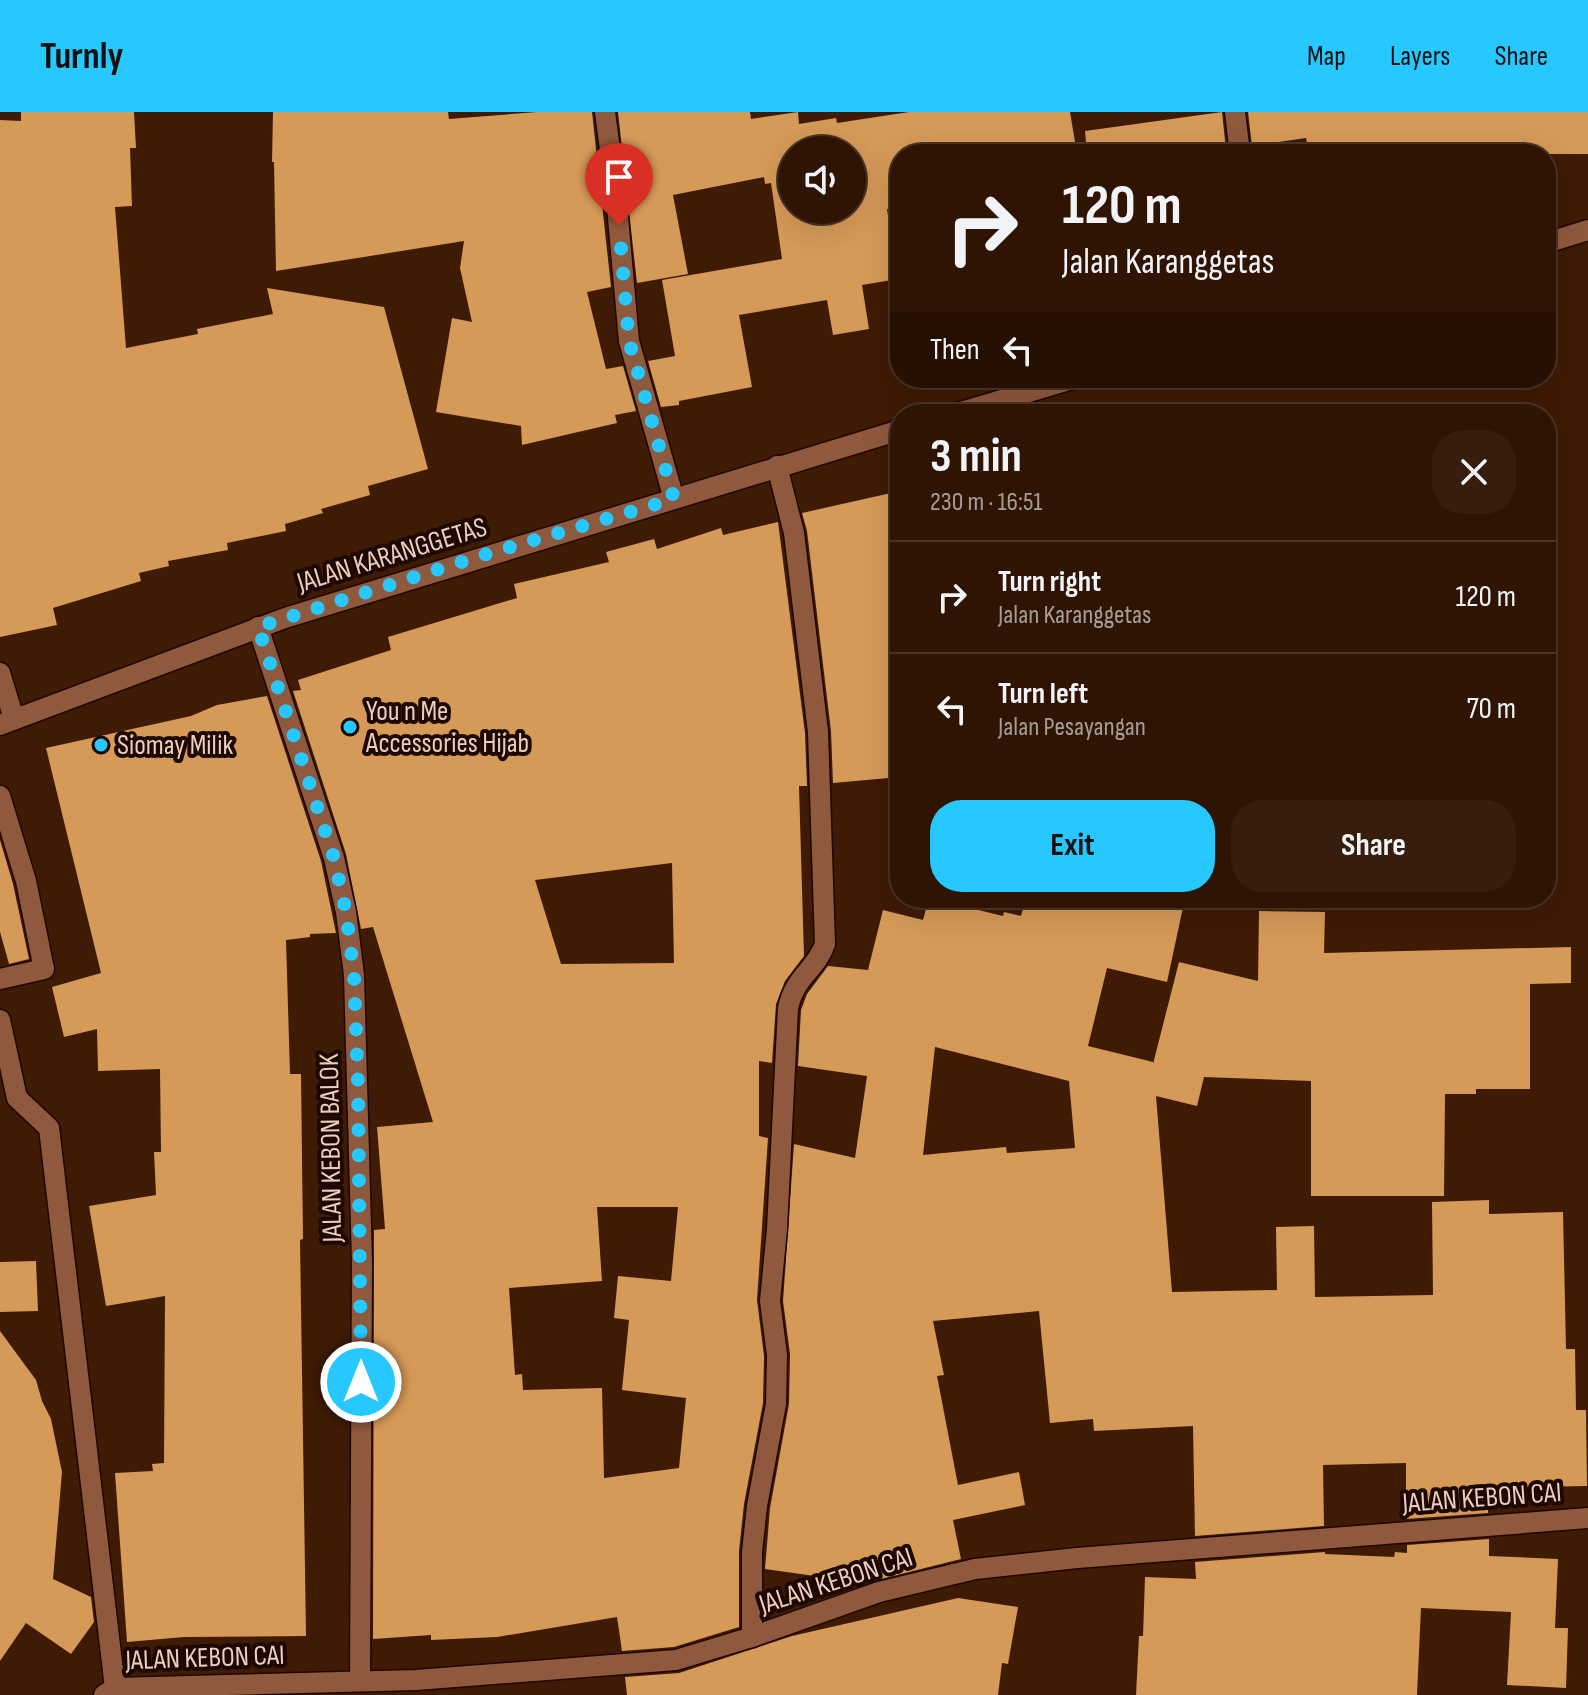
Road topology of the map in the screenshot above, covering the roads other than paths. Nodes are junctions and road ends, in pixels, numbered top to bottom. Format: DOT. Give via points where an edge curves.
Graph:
graph roads {
  1 [pos="605,112"];
  2 [pos="1235,112"];
  3 [pos="1239,144"];
  4 [pos="1588,230"];
  5 [pos="1556,240"];
  6 [pos="1042,388"];
  7 [pos="988,404"];
  8 [pos="890,433"];
  9 [pos="777,466"];
  10 [pos="674,499"];
  11 [pos="258,627"];
  12 [pos="0,673"];
  13 [pos="7,722"];
  14 [pos="0,796"];
  15 [pos="0,979"];
  16 [pos="0,1020"];
  17 [pos="1588,1518"];
  18 [pos="752,1637"];
  19 [pos="360,1680"];
  20 [pos="417,1688"];
  21 [pos="109,1691"];
  1 -- 10 [label="street" via="629,341"];
  2 -- 3 [label="street"];
  4 -- 5 [label="street"];
  6 -- 7 [label="street"];
  8 -- 9 [label="street, JALAN KARANGGETAS"];
  9 -- 10 [label="street, JALAN KARANGGETAS"];
  9 -- 18 [label="street" via="794,533 818,732 825,944 794,987 788,1008 770,1301 776,1404 752,1552"];
  10 -- 11 [label="street, JALAN KARANGGETAS"];
  11 -- 13 [label="street, JALAN KARANGGETAS"];
  11 -- 19 [label="street, JALAN KEBON BALOK" via="334,858 354,975 362,1262"];
  12 -- 13 [label="street"];
  14 -- 15 [label="street" via="26,881 44,969"];
  16 -- 21 [label="street" via="17,1098 49,1128"];
  17 -- 18 [label="street, JALAN KEBON CAI" via="975,1569 879,1592"];
  18 -- 20 [label="street, JALAN KEBON CAI" via="676,1660"];
  19 -- 20 [label="street, JALAN KEBON CAI"];
  19 -- 21 [label="street, JALAN KEBON CAI"];
}
